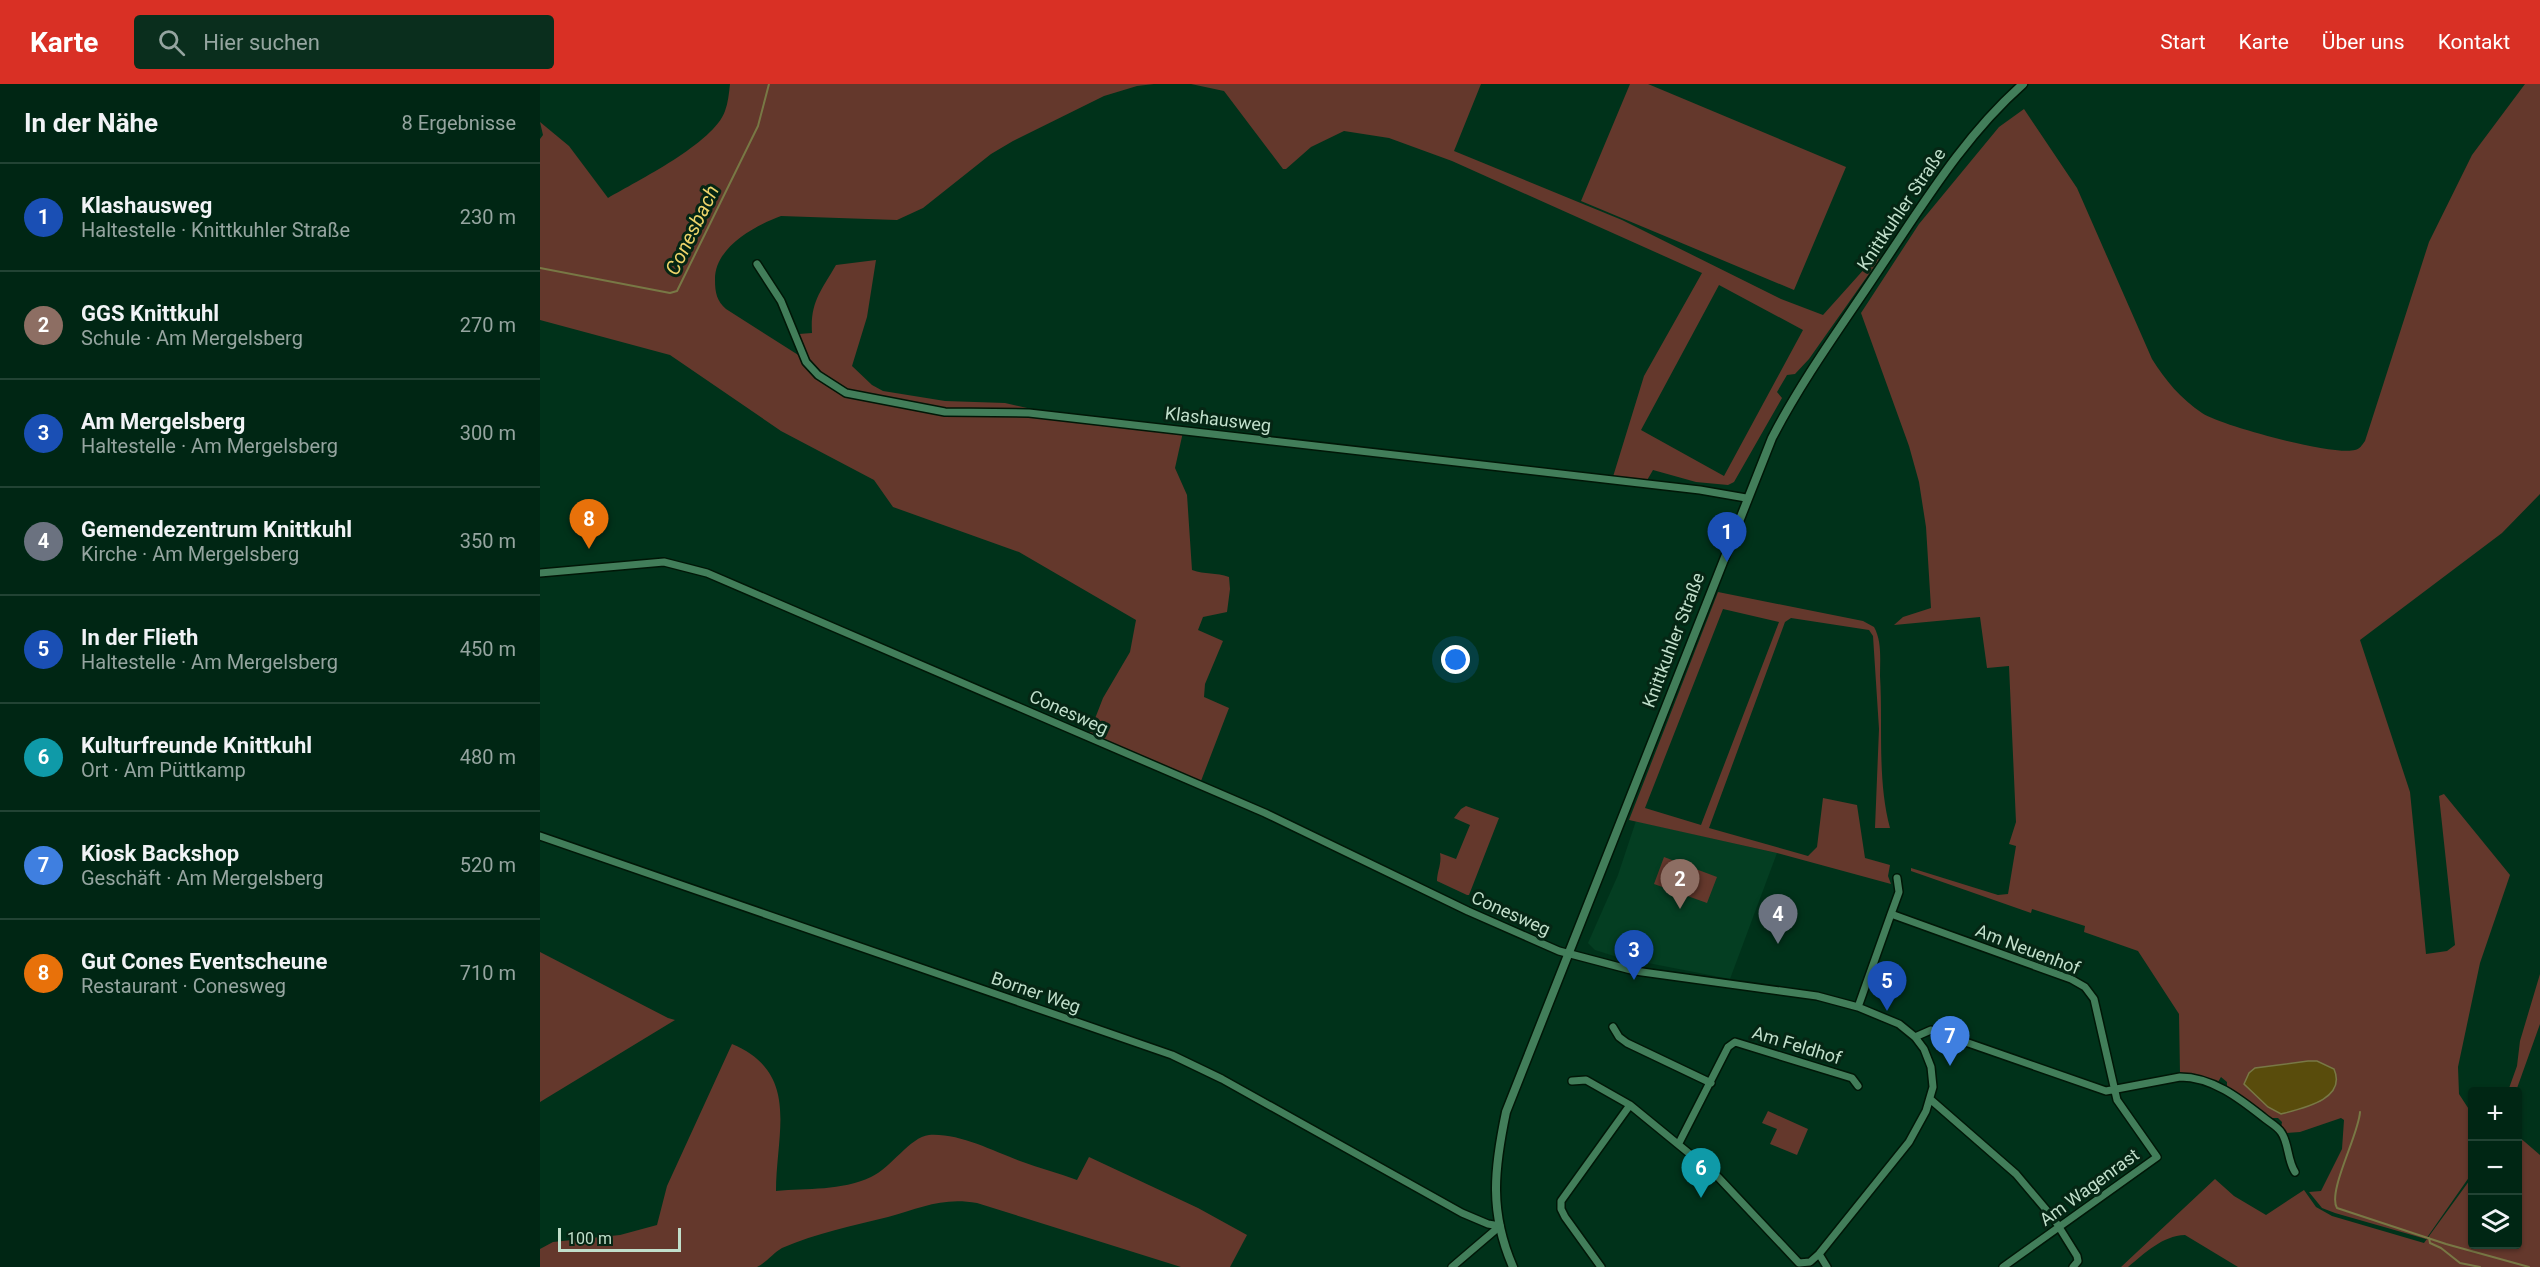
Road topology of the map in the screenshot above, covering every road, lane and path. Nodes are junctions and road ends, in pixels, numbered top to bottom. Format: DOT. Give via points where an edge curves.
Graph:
graph roads {
  1 [pos="2023,84"];
  2 [pos="757,264"];
  3 [pos="1746,498"];
  4 [pos="540,573"];
  5 [pos="540,836"];
  6 [pos="1897,878"];
  7 [pos="1891,914"];
  8 [pos="1569,955"];
  9 [pos="1858,1008"];
  10 [pos="1612,1027"];
  11 [pos="1915,1037"];
  12 [pos="1572,1081"];
  13 [pos="1711,1083"];
  14 [pos="1858,1086"];
  15 [pos="2115,1090"];
  16 [pos="1930,1099"];
  17 [pos="1630,1105"];
  18 [pos="1679,1143"];
  19 [pos="2295,1172"];
  20 [pos="1500,1226"];
  21 [pos="2058,1228"];
  22 [pos="1819,1254"];
  23 [pos="1452,1267"];
  24 [pos="1513,1267"];
  25 [pos="1601,1267"];
  26 [pos="1827,1267"];
  27 [pos="2003,1267"];
  28 [pos="2073,1267"];
  1 -- 3 [label="street, Knittkuhler Straße" via="1980,127 1949,166 1826,347 1779,423"];
  2 -- 3 [label="street, Klashausweg" via="781,301 806,362 846,393 945,412 1029,414 1130,424"];
  3 -- 8 [label="street, Knittkuhler Straße"];
  4 -- 8 [label="street, Conesweg" via="646,562 675,564 707,573 1265,813"];
  5 -- 20 [label="street, Borner Weg" via="1172,1055 1462,1213"];
  6 -- 7 [label="street" via="1899,892"];
  7 -- 9 [label="street"];
  7 -- 15 [label="street, Am Neuenhof" via="2085,987 2094,999"];
  8 -- 9 [label="street, Conesweg" via="1635,971 1817,996"];
  8 -- 20 [label="street, Knittkuhler Straße" via="1506,1112 1495,1170"];
  9 -- 11 [label="street, Conesweg" via="1899,1024"];
  10 -- 13 [label="street" via="1628,1043"];
  11 -- 15 [label="street" via="1931,1030 2106,1091"];
  11 -- 16 [label="street" via="1931,1068"];
  12 -- 17 [label="street" via="1586,1080"];
  13 -- 14 [label="street, Am Feldhof" via="1728,1047 1735,1042 1852,1078"];
  13 -- 18 [label="street, Am Feldhof"];
  15 -- 19 [label="street" via="2180,1077 2215,1084 2279,1130"];
  15 -- 21 [label="street, Am Wagenrast" via="2117,1100 2157,1157"];
  16 -- 21 [label="street" via="2016,1174"];
  16 -- 22 [label="street" via="1909,1142"];
  17 -- 18 [label="street"];
  17 -- 25 [label="street" via="1561,1201 1565,1217"];
  18 -- 22 [label="street" via="1729,1188 1798,1263 1810,1262"];
  20 -- 23 [label="street"];
  20 -- 24 [label="street, Knittkuhler Straße"];
  21 -- 27 [label="street, Am Wagenrast"];
  21 -- 28 [label="street" via="2077,1256"];
  22 -- 26 [label="street"];
}
